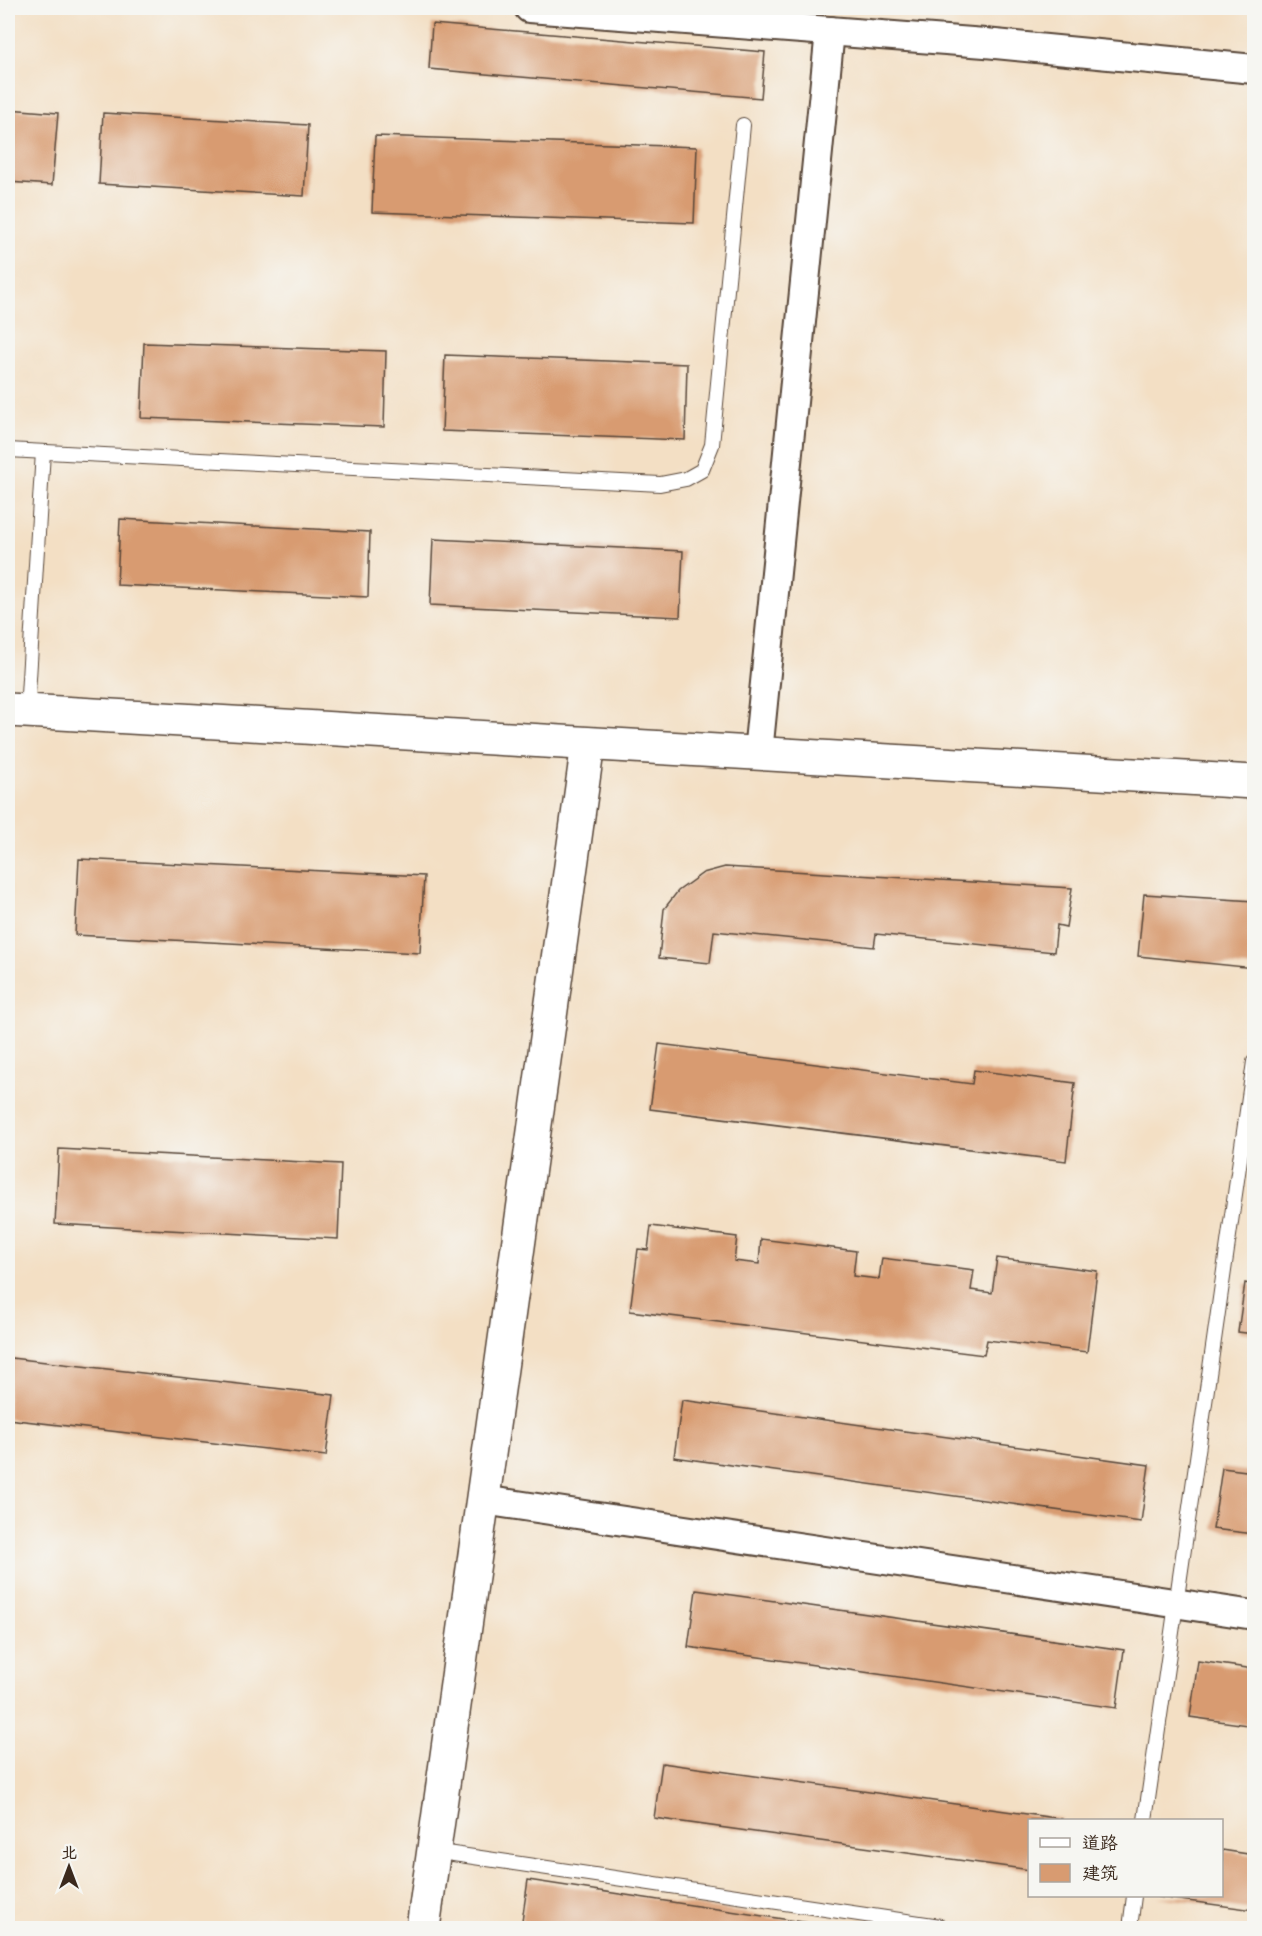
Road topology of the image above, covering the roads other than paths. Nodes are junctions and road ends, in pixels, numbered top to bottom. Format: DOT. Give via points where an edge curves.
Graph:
graph roads {
  1 [pos="529,8"];
  2 [pos="594,10"];
  3 [pos="775,17"];
  4 [pos="830,31"];
  5 [pos="1254,69"];
  6 [pos="743,126"];
  7 [pos="8,450"];
  8 [pos="43,452"];
  9 [pos="17,711"];
  10 [pos="588,744"];
  11 [pos="758,753"];
  12 [pos="1254,782"];
  13 [pos="1254,1062"];
  14 [pos="483,1500"];
  15 [pos="1176,1603"];
  16 [pos="1254,1615"];
  17 [pos="1145,1819"];
  18 [pos="433,1851"];
  19 [pos="1134,1897"];
  20 [pos="423,1929"];
  21 [pos="942,1929"];
  22 [pos="1130,1929"];
  1 -- 2 [label="street"];
  2 -- 3 [label="street"];
  3 -- 4 [label="street"];
  4 -- 5 [label="street"];
  4 -- 11 [label="street"];
  6 -- 8 [label="lane" via="712,445 702,470 686,479 660,484"];
  7 -- 8 [label="lane"];
  8 -- 9 [label="lane"];
  9 -- 10 [label="street"];
  10 -- 11 [label="street"];
  10 -- 14 [label="street"];
  11 -- 12 [label="street"];
  13 -- 15 [label="lane"];
  14 -- 15 [label="street"];
  14 -- 18 [label="street"];
  15 -- 16 [label="street"];
  15 -- 17 [label="lane"];
  18 -- 20 [label="street"];
  18 -- 21 [label="lane"];
  19 -- 22 [label="lane"];
}
